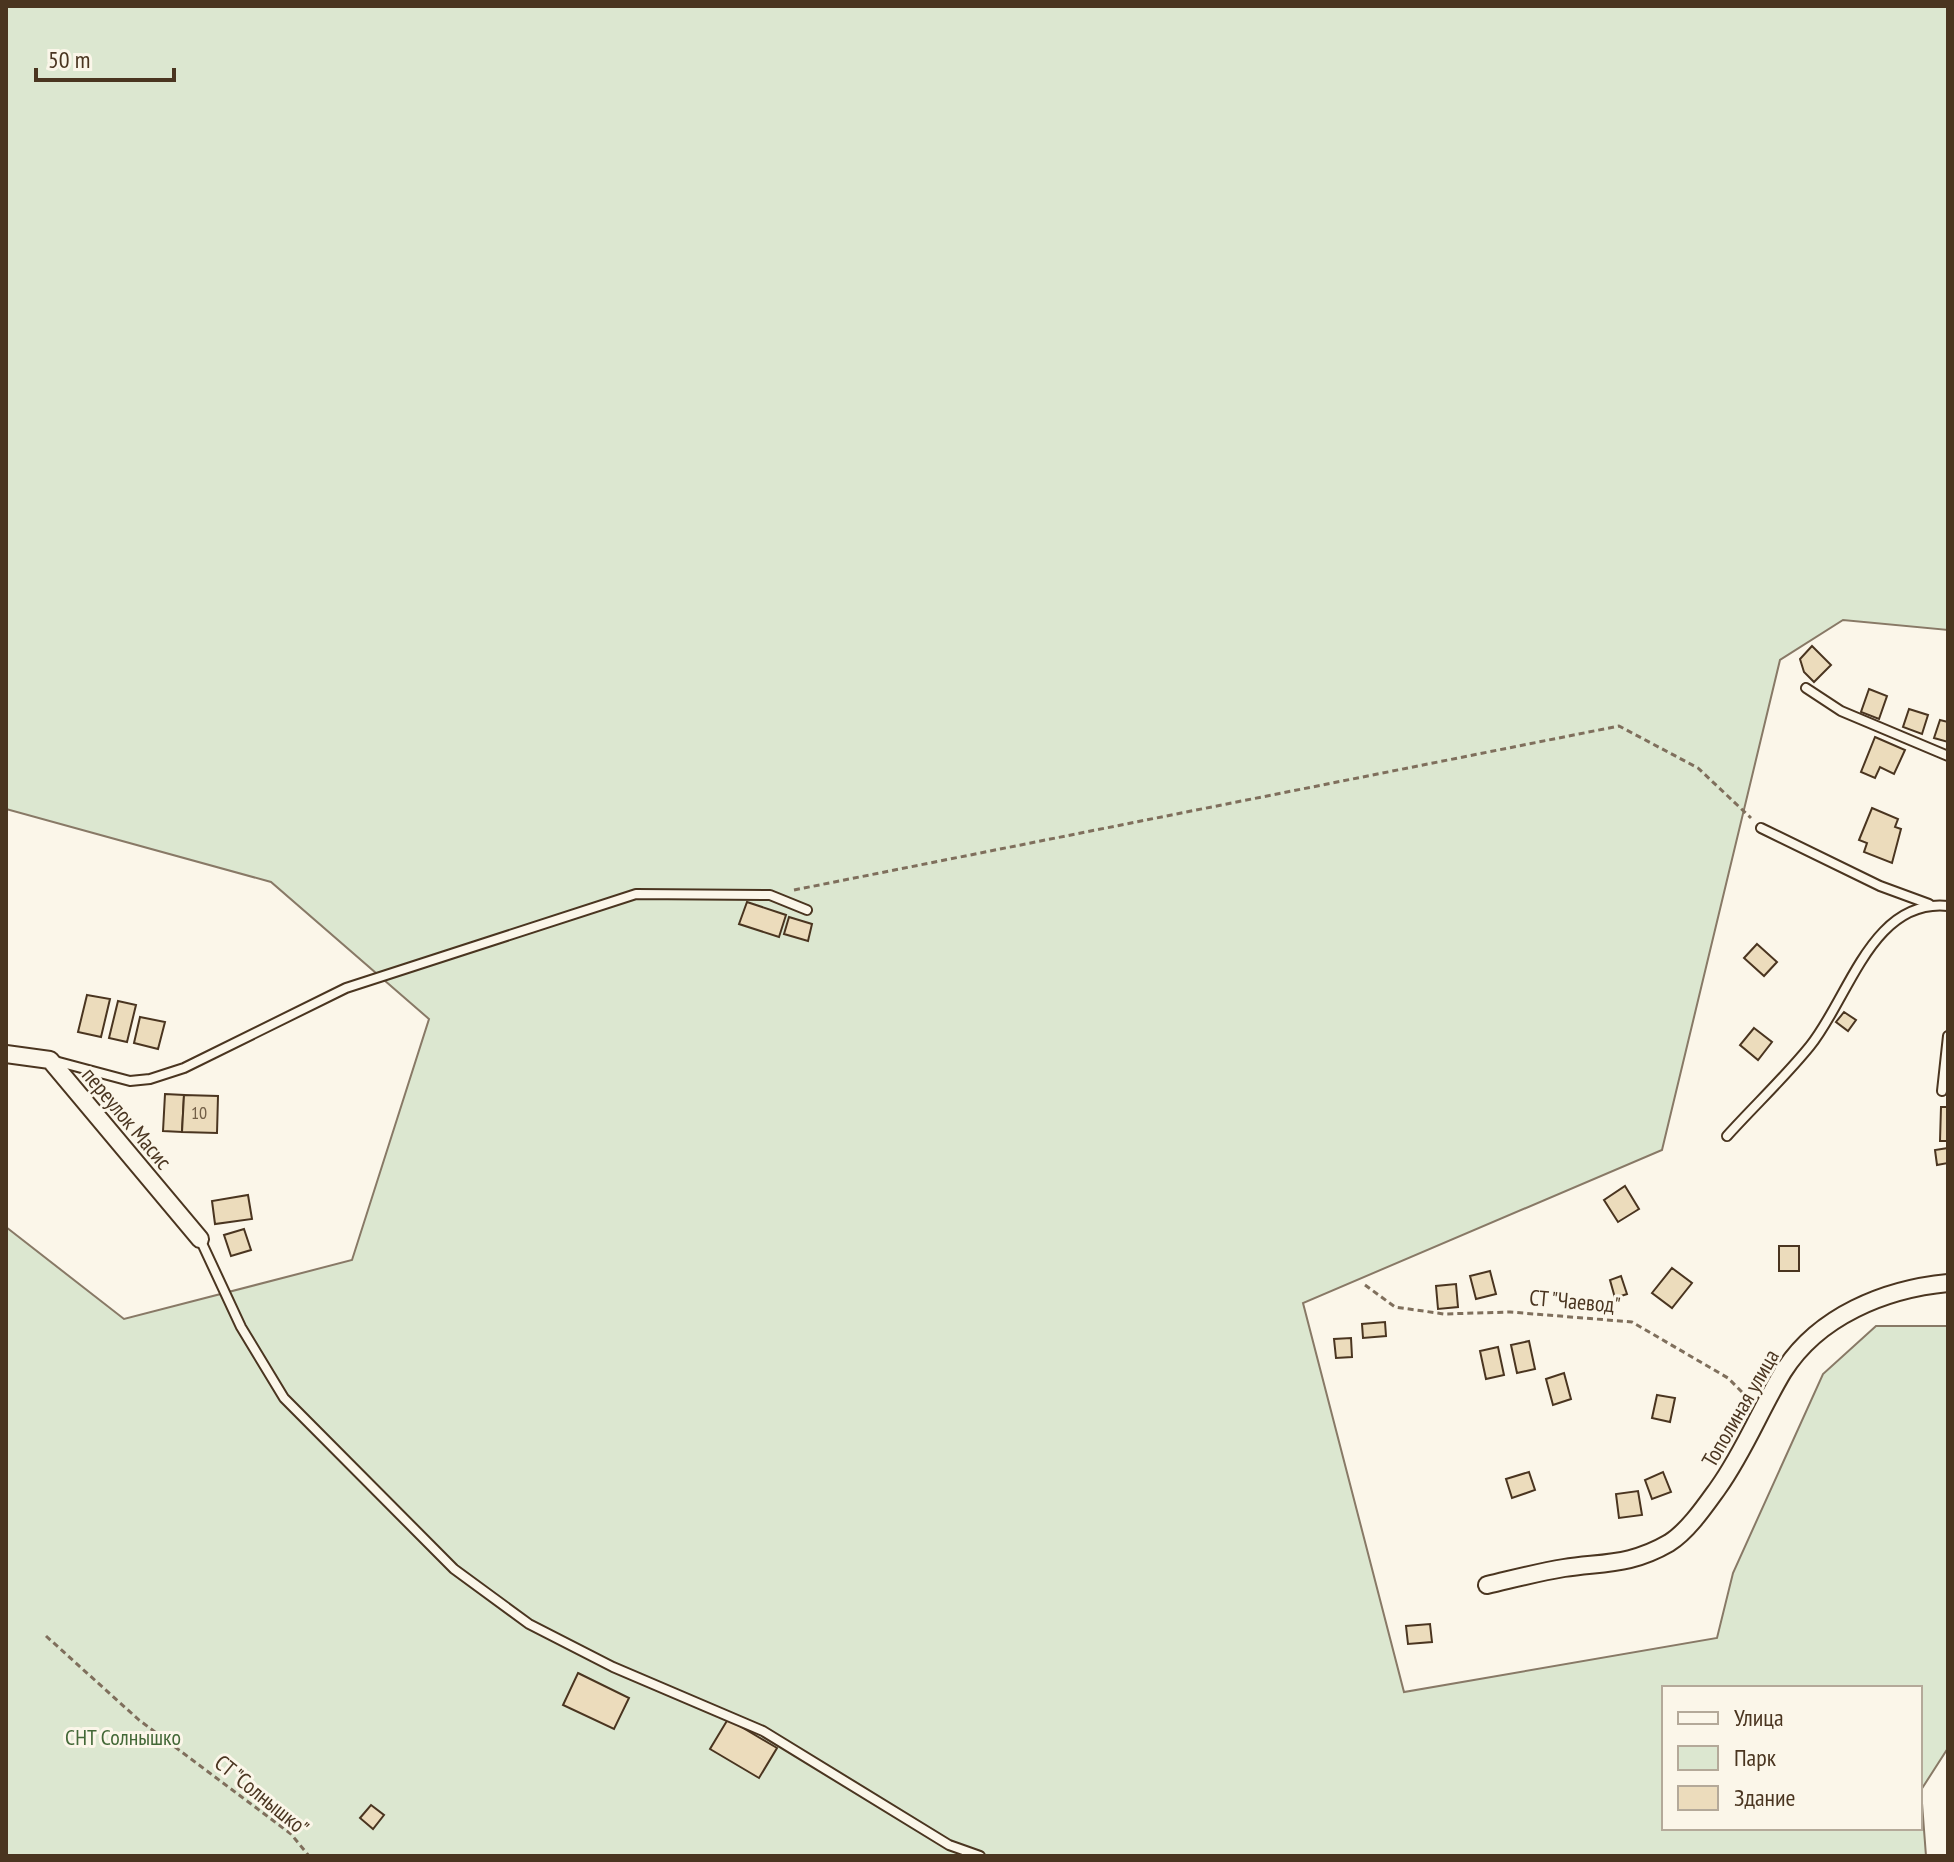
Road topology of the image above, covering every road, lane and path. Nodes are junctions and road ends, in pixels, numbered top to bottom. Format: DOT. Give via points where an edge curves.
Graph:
graph roads {
  1 [pos="1806,688"];
  2 [pos="1948,756"];
  3 [pos="1761,828"];
  4 [pos="770,895"];
  5 [pos="1929,904"];
  6 [pos="1948,906"];
  7 [pos="807,910"];
  8 [pos="1948,1036"];
  9 [pos="6,1054"];
  10 [pos="50,1060"];
  11 [pos="1942,1091"];
  12 [pos="1727,1136"];
  13 [pos="200,1239"];
  14 [pos="1948,1283"];
  15 [pos="1365,1285"];
  16 [pos="1763,1407"];
  17 [pos="1487,1585"];
  18 [pos="46,1636"];
  19 [pos="309,1856"];
  20 [pos="980,1856"];
  1 -- 2 [label="lane" via="1841,711"];
  3 -- 4 [label="path" via="1698,768 1619,726"];
  3 -- 5 [label="lane"];
  4 -- 7 [label="lane"];
  4 -- 10 [label="lane" via="636,894 346,988 184,1068 150,1079 130,1081"];
  5 -- 6 [label="lane"];
  5 -- 12 [label="lane" via="1891,923 1812,1044"];
  8 -- 11 [label="lane"];
  9 -- 10 [label="street, переулок Масис"];
  10 -- 13 [label="street, переулок Масис"];
  13 -- 20 [label="lane" via="241,1327 284,1398 454,1569 529,1624 613,1667 763,1731 949,1845"];
  14 -- 16 [label="street, Тополиная улица" via="1911,1286 1866,1301 1806,1342"];
  15 -- 16 [label="path, СТ \"Чаевод\"" via="1395,1307 1444,1314 1510,1312 1632,1322 1728,1378"];
  16 -- 17 [label="street, Тополиная улица" via="1743,1454 1672,1541 1632,1562 1563,1568"];
  18 -- 19 [label="path, СТ \"Солнышко\"" via="139,1720 291,1834"];
}
